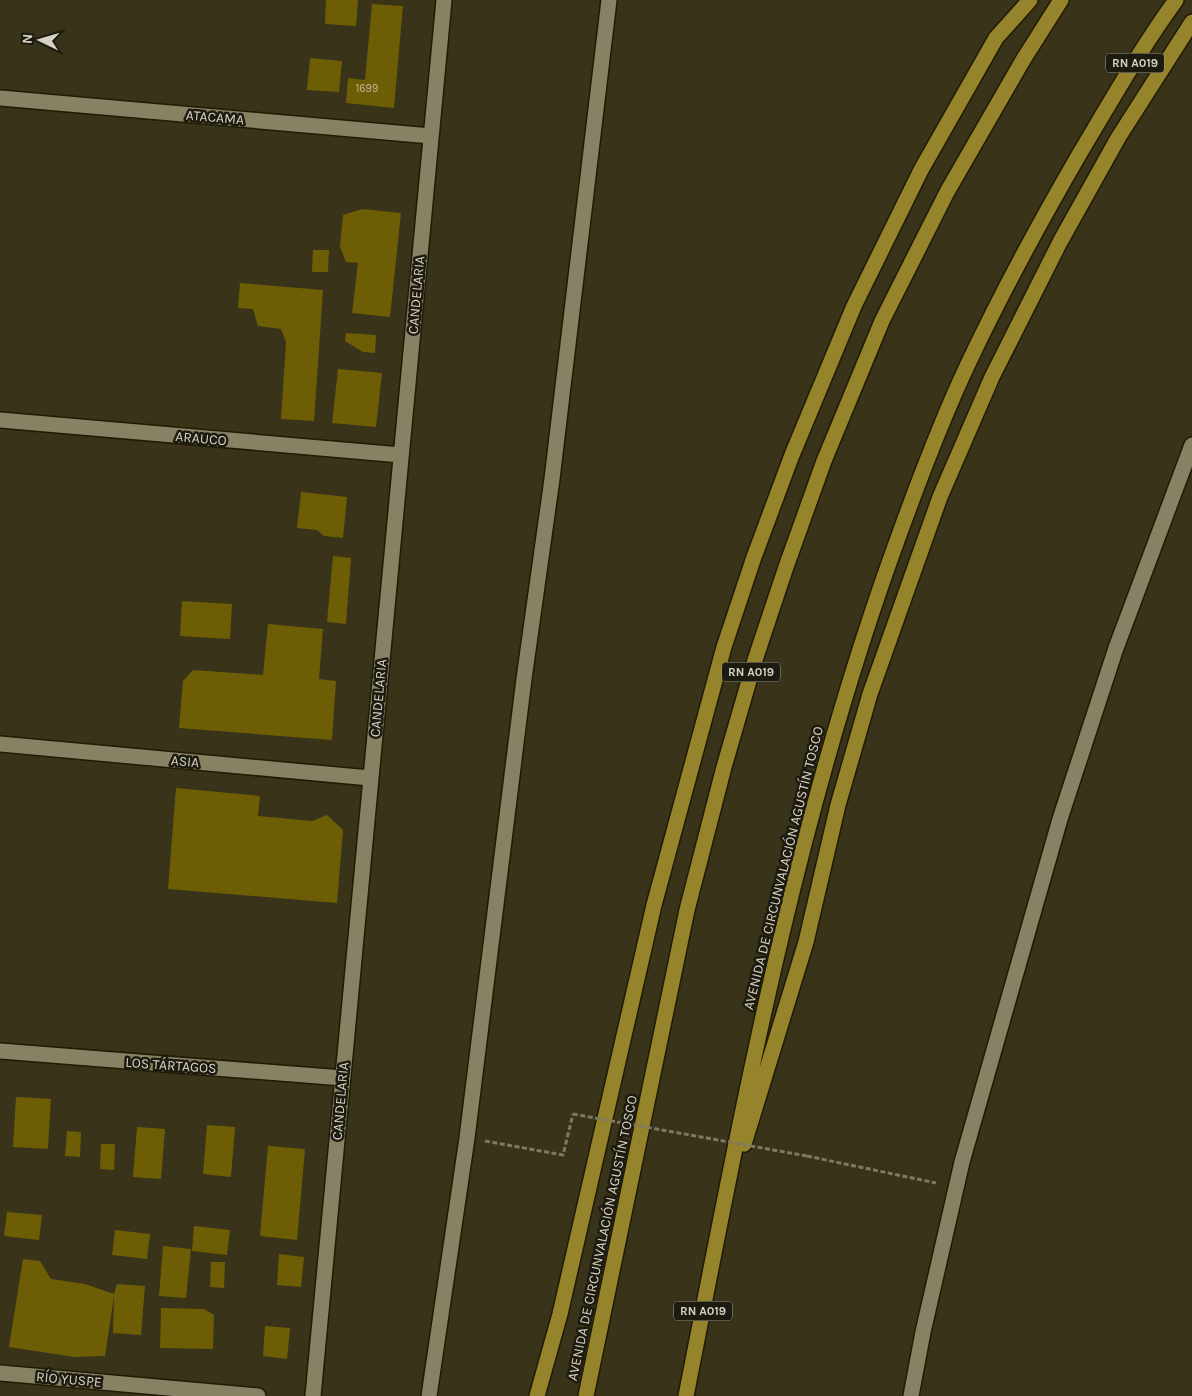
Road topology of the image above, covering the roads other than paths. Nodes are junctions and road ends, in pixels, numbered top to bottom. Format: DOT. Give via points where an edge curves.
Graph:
graph roads {
  1 [pos="444,0"];
  2 [pos="609,0"];
  3 [pos="1030,0"];
  4 [pos="1061,0"];
  5 [pos="1176,0"];
  6 [pos="1192,22"];
  7 [pos="0,98"];
  8 [pos="431,136"];
  9 [pos="0,420"];
  10 [pos="1192,445"];
  11 [pos="401,455"];
  12 [pos="0,744"];
  13 [pos="370,778"];
  14 [pos="0,1051"];
  15 [pos="342,1078"];
  16 [pos="719,1227"];
  17 [pos="702,1315"];
  18 [pos="0,1374"];
  19 [pos="258,1396"];
  20 [pos="313,1396"];
  21 [pos="429,1396"];
  22 [pos="537,1396"];
  23 [pos="586,1396"];
  24 [pos="686,1396"];
  25 [pos="693,1396"];
  26 [pos="911,1396"];
  1 -- 8 [label="street, CANDELARIA"];
  2 -- 21 [label="street" via="552,478 467,1138"];
  3 -- 22 [label="highway" via="996,38 921,170 854,306 792,454 754,557 724,647 654,905 560,1314"];
  4 -- 23 [label="highway, AVENIDA DE CIRCUNVALACIÓN AGUSTÍN TOSCO / RN A019" via="947,192 882,321 824,461 786,567 755,660 687,910"];
  5 -- 16 [label="highway, AVENIDA DE CIRCUNVALACIÓN AGUSTÍN TOSCO / RN A019" via="1105,111 1034,232 967,366 910,504 874,603 815,798 780,938"];
  6 -- 16 [label="highway" via="1118,138 1060,242 992,377 940,497 870,694 838,805 806,942"];
  7 -- 8 [label="street, ATACAMA"];
  8 -- 11 [label="street, CANDELARIA"];
  9 -- 11 [label="street, ARAUCO"];
  10 -- 26 [label="street" via="1116,648 1063,810 956,1187"];
  11 -- 13 [label="street, CANDELARIA"];
  12 -- 13 [label="street, ASIA"];
  13 -- 15 [label="street, CANDELARIA"];
  14 -- 15 [label="street, LOS TÁRTAGOS"];
  15 -- 20 [label="street, CANDELARIA"];
  16 -- 17 [label="highway, AVENIDA DE CIRCUNVALACIÓN AGUSTÍN TOSCO / RN A019"];
  17 -- 24 [label="highway, AVENIDA DE CIRCUNVALACIÓN AGUSTÍN TOSCO / RN A019"];
  17 -- 25 [label="highway"];
  18 -- 19 [label="street, RÍO YUSPE"];
}
